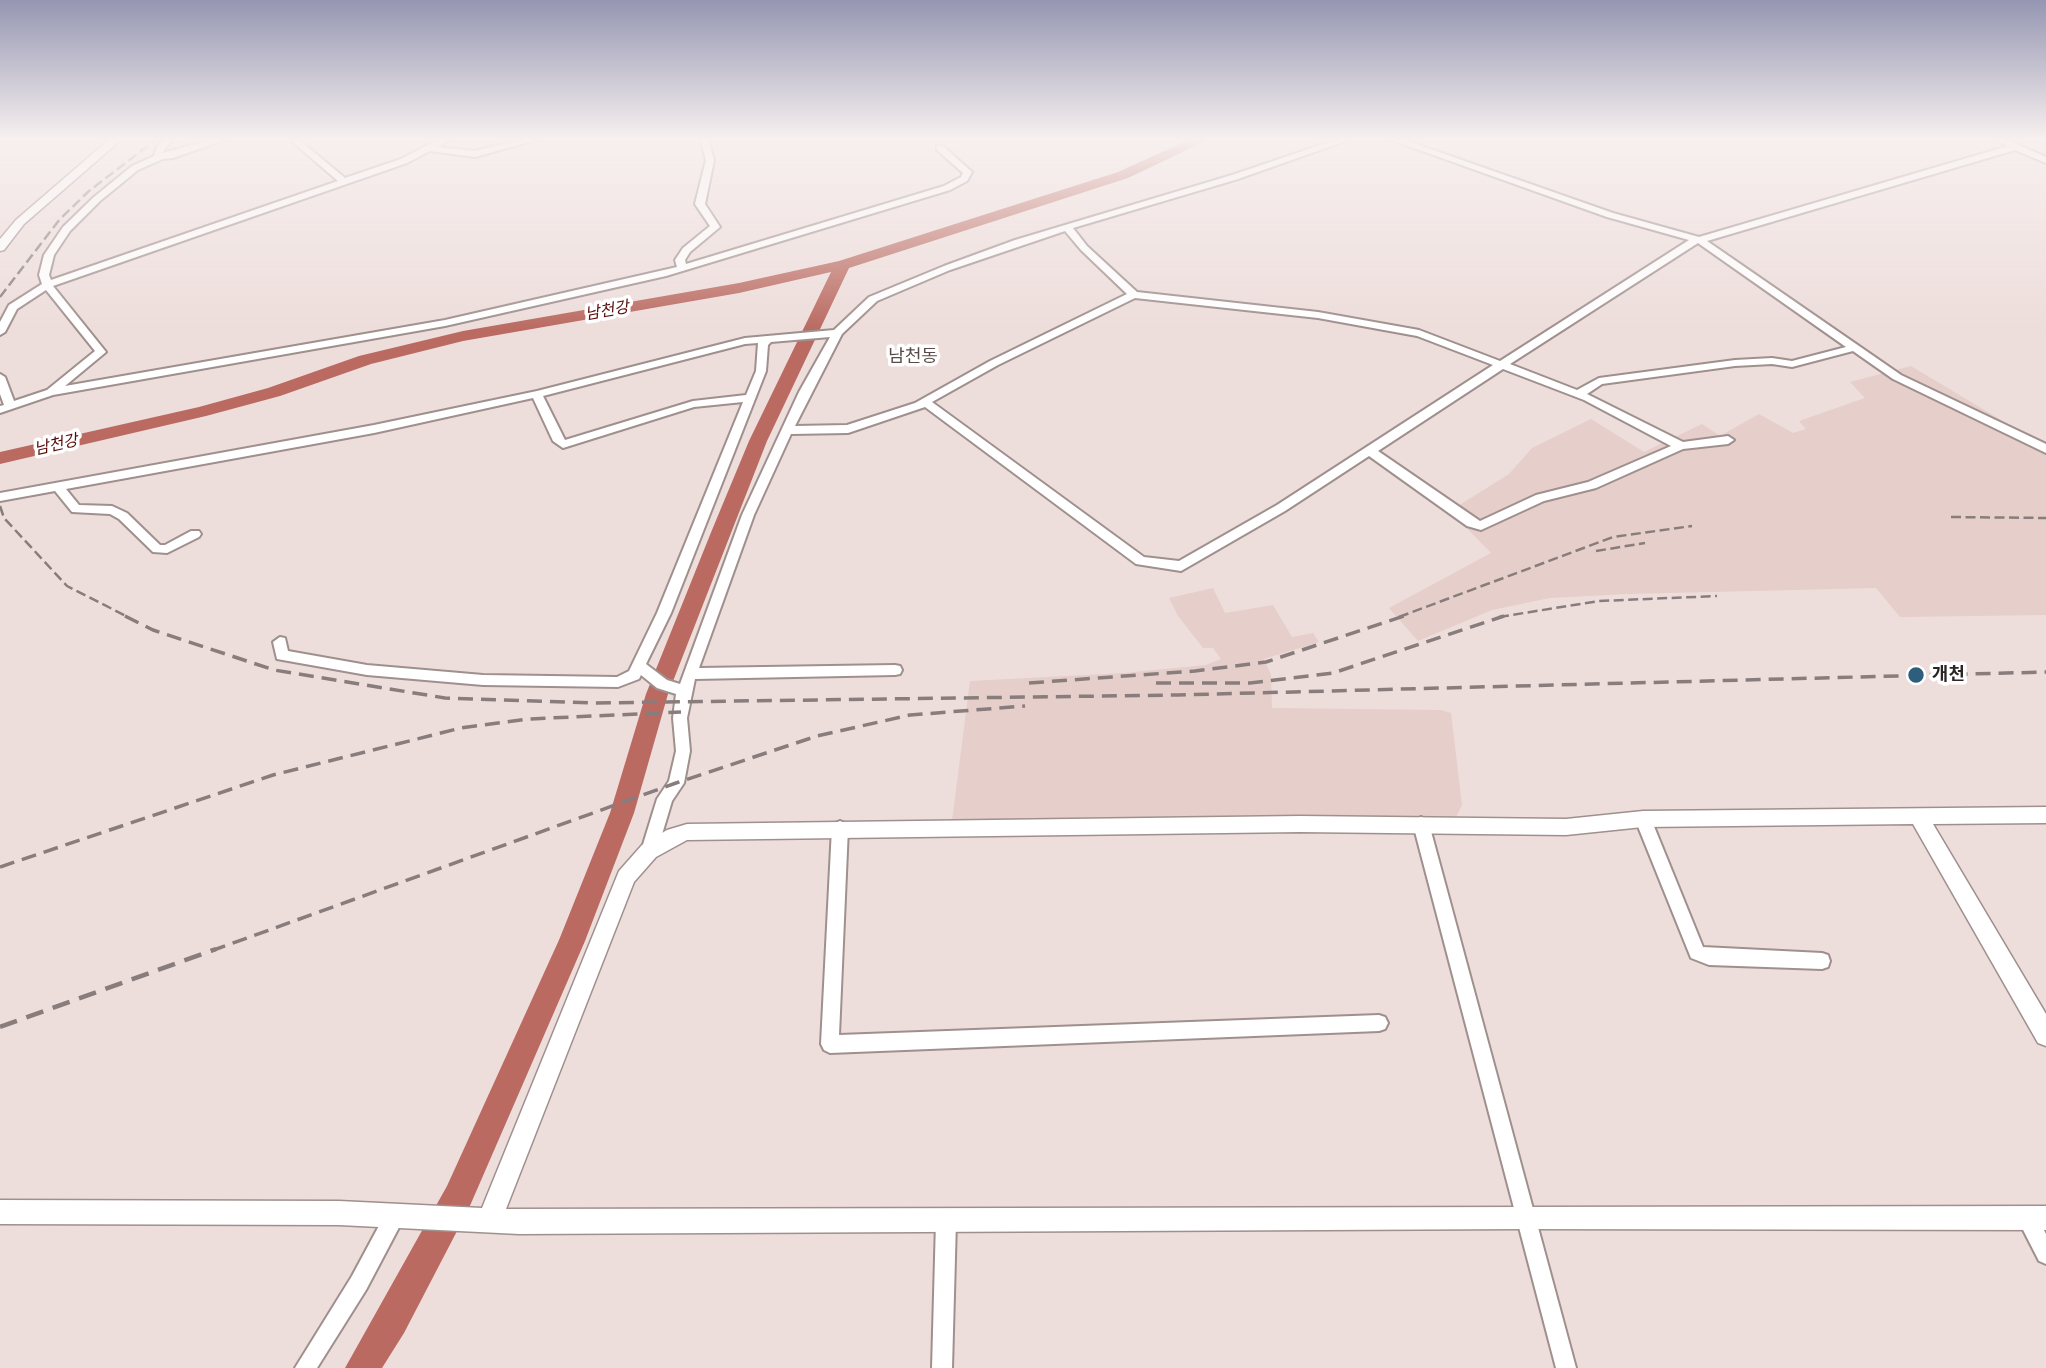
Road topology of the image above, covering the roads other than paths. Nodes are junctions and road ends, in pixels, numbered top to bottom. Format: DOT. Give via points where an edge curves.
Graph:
graph roads {
  1 [pos="44,202"];
  2 [pos="97,202"];
  3 [pos="287,202"];
  4 [pos="700,202"];
  5 [pos="901,202"];
  6 [pos="1150,202"];
  7 [pos="1572,202"];
  8 [pos="1829,202"];
  9 [pos="1068,228"];
  10 [pos="1699,240"];
  11 [pos="0,247"];
  12 [pos="682,267"];
  13 [pos="47,285"];
  14 [pos="1134,295"];
  15 [pos="0,331"];
  16 [pos="831,334"];
  17 [pos="768,340"];
  18 [pos="1853,348"];
  19 [pos="1503,363"];
  20 [pos="0,377"];
  21 [pos="51,392"];
  22 [pos="537,394"];
  23 [pos="1580,394"];
  24 [pos="750,398"];
  25 [pos="920,404"];
  26 [pos="5,408"];
  27 [pos="787,430"];
  28 [pos="1728,440"];
  29 [pos="1681,446"];
  30 [pos="2046,449"];
  31 [pos="1369,450"];
  32 [pos="59,488"];
  33 [pos="0,496"];
  34 [pos="195,534"];
  35 [pos="280,642"];
  36 [pos="640,666"];
  37 [pos="895,670"];
  38 [pos="692,674"];
  39 [pos="684,691"];
  40 [pos="2046,815"];
  41 [pos="1919,818"];
  42 [pos="1643,819"];
  43 [pos="1421,824"];
  44 [pos="840,828"];
  45 [pos="649,851"];
  46 [pos="1822,961"];
  47 [pos="1379,1023"];
  48 [pos="2046,1035"];
  49 [pos="0,1212"];
  50 [pos="404,1216"];
  51 [pos="1524,1217"];
  52 [pos="2036,1218"];
  53 [pos="483,1219"];
  54 [pos="946,1221"];
  55 [pos="2046,1254"];
  56 [pos="305,1368"];
  57 [pos="942,1368"];
  58 [pos="1566,1368"];
  1 -- 11 [label="main road"];
  2 -- 13 [label="street" via="66,229 49,256 44,275"];
  3 -- 13 [label="street"];
  4 -- 12 [label="street" via="715,227 686,250 680,260"];
  5 -- 12 [label="street"];
  6 -- 9 [label="street"];
  7 -- 10 [label="street"];
  8 -- 10 [label="street"];
  9 -- 14 [label="street"];
  9 -- 16 [label="street" via="1006,246 873,299"];
  10 -- 18 [label="street"];
  10 -- 19 [label="street" via="1643,271"];
  12 -- 21 [label="street" via="445,323"];
  13 -- 15 [label="street" via="13,307"];
  13 -- 21 [label="street" via="101,352"];
  14 -- 19 [label="street" via="1380,324 1445,340"];
  14 -- 25 [label="street"];
  16 -- 17 [label="street"];
  16 -- 27 [label="street"];
  17 -- 22 [label="street" via="713,348"];
  17 -- 24 [label="street" via="763,344 761,371"];
  18 -- 23 [label="street" via="1793,364 1723,364 1599,381"];
  18 -- 30 [label="street" via="1897,377"];
  19 -- 23 [label="street"];
  19 -- 31 [label="street"];
  20 -- 26 [label="street"];
  21 -- 26 [label="street"];
  22 -- 24 [label="street" via="563,444 693,404"];
  22 -- 32 [label="street" via="332,438"];
  23 -- 29 [label="street"];
  24 -- 36 [label="street"];
  25 -- 27 [label="street" via="848,429"];
  25 -- 31 [label="street" via="927,403 950,419 1141,561 1154,564 1181,566 1194,561"];
  27 -- 38 [label="street" via="748,515"];
  28 -- 29 [label="street"];
  29 -- 31 [label="street" via="1592,485 1540,498 1481,526"];
  32 -- 33 [label="street"];
  32 -- 34 [label="street" via="76,509 111,510 122,516 157,549 167,549"];
  35 -- 36 [label="street" via="282,655 367,670 484,680 618,682 634,675"];
  36 -- 39 [label="street" via="662,684"];
  37 -- 38 [label="street"];
  38 -- 39 [label="street"];
  39 -- 45 [label="street" via="680,718 683,751 676,783 665,799"];
  40 -- 41 [label="main road"];
  41 -- 42 [label="main road"];
  41 -- 48 [label="main road"];
  42 -- 43 [label="main road" via="1566,827"];
  42 -- 46 [label="street" via="1697,953"];
  43 -- 44 [label="main road"];
  43 -- 51 [label="street"];
  44 -- 45 [label="main road" via="687,832"];
  44 -- 47 [label="street" via="830,1044"];
  45 -- 53 [label="main road" via="626,877"];
  49 -- 50 [label="main road"];
  50 -- 53 [label="main road"];
  50 -- 56 [label="street"];
  51 -- 52 [label="main road"];
  51 -- 54 [label="main road"];
  51 -- 58 [label="street"];
  52 -- 55 [label="street"];
  53 -- 54 [label="main road"];
  54 -- 57 [label="street"];
}
